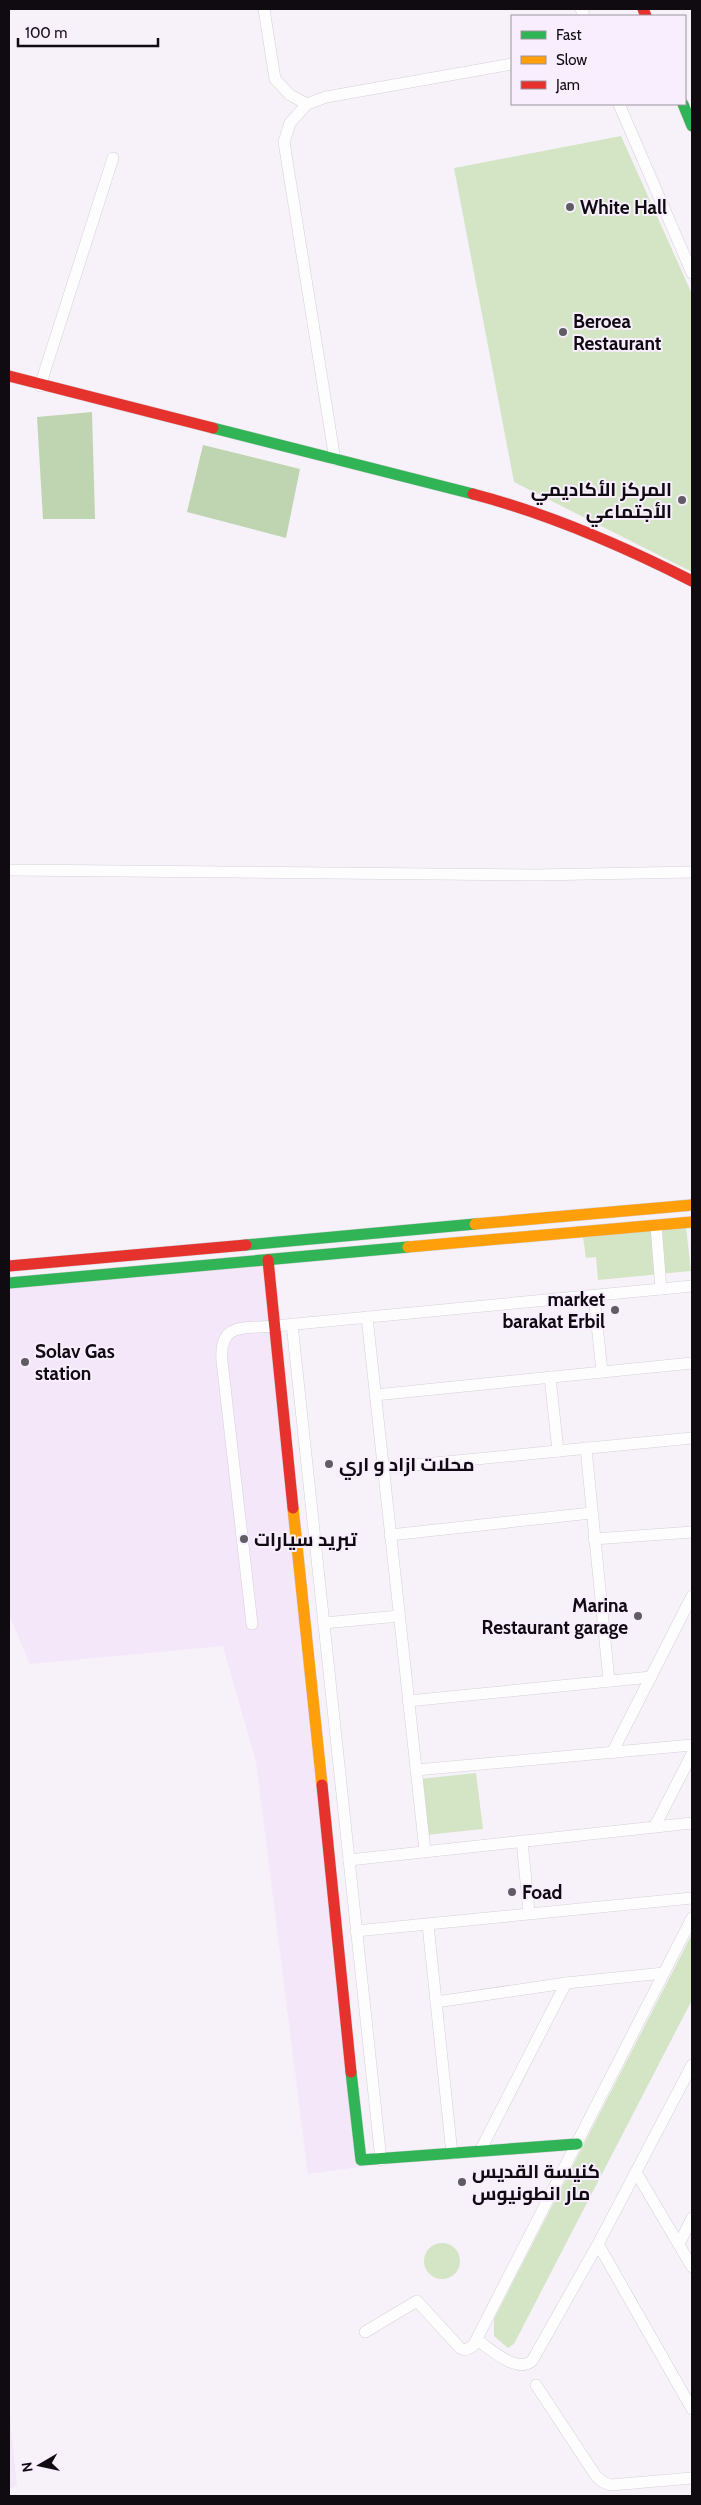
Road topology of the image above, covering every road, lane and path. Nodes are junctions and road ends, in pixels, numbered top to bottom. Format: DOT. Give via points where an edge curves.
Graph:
graph roads {
  1 [pos="264,9"];
  2 [pos="511,64"];
  3 [pos="307,104"];
  4 [pos="620,105"];
  5 [pos="683,105"];
  6 [pos="692,126"];
  7 [pos="113,158"];
  8 [pos="692,274"];
  9 [pos="9,376"];
  10 [pos="40,386"];
  11 [pos="335,460"];
  12 [pos="692,582"];
  13 [pos="9,870"];
  14 [pos="692,872"];
  15 [pos="692,1205"];
  16 [pos="692,1222"];
  17 [pos="656,1225"];
  18 [pos="268,1260"];
  19 [pos="9,1266"];
  20 [pos="9,1283"];
  21 [pos="692,1286"];
  22 [pos="661,1289"];
  23 [pos="594,1296"];
  24 [pos="366,1317"];
  25 [pos="292,1324"];
  26 [pos="275,1326"];
  27 [pos="692,1363"];
  28 [pos="602,1372"];
  29 [pos="550,1377"];
  30 [pos="375,1394"];
  31 [pos="692,1438"];
  32 [pos="586,1448"];
  33 [pos="558,1451"];
  34 [pos="383,1468"];
  35 [pos="591,1513"];
  36 [pos="692,1532"];
  37 [pos="390,1535"];
  38 [pos="594,1538"];
  39 [pos="692,1596"];
  40 [pos="399,1616"];
  41 [pos="252,1624"];
  42 [pos="324,1624"];
  43 [pos="651,1676"];
  44 [pos="609,1681"];
  45 [pos="408,1701"];
  46 [pos="692,1745"];
  47 [pos="612,1753"];
  48 [pos="692,1754"];
  49 [pos="416,1770"];
  50 [pos="692,1823"];
  51 [pos="655,1826"];
  52 [pos="522,1841"];
  53 [pos="424,1851"];
  54 [pos="349,1860"];
  55 [pos="692,1898"];
  56 [pos="529,1912"];
  57 [pos="692,1918"];
  58 [pos="428,1924"];
  59 [pos="356,1931"];
  60 [pos="664,1973"];
  61 [pos="566,1983"];
  62 [pos="436,2002"];
  63 [pos="692,2065"];
  64 [pos="577,2144"];
  65 [pos="480,2152"];
  66 [pos="452,2154"];
  67 [pos="381,2160"];
  68 [pos="636,2172"];
  69 [pos="692,2218"];
  70 [pos="598,2244"];
  71 [pos="679,2244"];
  72 [pos="692,2267"];
  73 [pos="365,2332"];
  74 [pos="477,2340"];
  75 [pos="536,2385"];
  76 [pos="692,2409"];
  77 [pos="692,2478"];
  1 -- 3 [label="street" via="275,79 290,95"];
  2 -- 3 [label="street" via="326,97"];
  3 -- 11 [label="street" via="290,123 284,142"];
  4 -- 8 [label="street"];
  5 -- 6 [label="street"];
  7 -- 10 [label="street"];
  9 -- 10 [label="street"];
  10 -- 11 [label="street"];
  11 -- 12 [label="street" via="557,517"];
  13 -- 14 [label="street" via="527,876"];
  15 -- 19 [label="street"];
  16 -- 17 [label="street"];
  17 -- 18 [label="street"];
  17 -- 22 [label="street"];
  18 -- 20 [label="street"];
  18 -- 26 [label="street"];
  21 -- 22 [label="street"];
  22 -- 23 [label="street"];
  23 -- 24 [label="street"];
  23 -- 28 [label="street"];
  24 -- 25 [label="street"];
  24 -- 30 [label="street"];
  25 -- 26 [label="street"];
  25 -- 42 [label="street"];
  26 -- 41 [label="street" via="234,1330 227,1333 221,1348"];
  26 -- 67 [label="street" via="360,2158"];
  27 -- 28 [label="street"];
  28 -- 29 [label="street"];
  29 -- 30 [label="street"];
  29 -- 33 [label="street"];
  30 -- 34 [label="street"];
  31 -- 32 [label="street"];
  32 -- 33 [label="street"];
  32 -- 35 [label="street"];
  33 -- 34 [label="street"];
  34 -- 37 [label="street"];
  35 -- 37 [label="street"];
  35 -- 38 [label="street"];
  36 -- 38 [label="street"];
  37 -- 40 [label="street"];
  38 -- 44 [label="street"];
  39 -- 43 [label="street"];
  40 -- 42 [label="street"];
  40 -- 45 [label="street"];
  42 -- 54 [label="street"];
  43 -- 44 [label="street"];
  43 -- 47 [label="street"];
  44 -- 45 [label="street"];
  45 -- 49 [label="street"];
  46 -- 47 [label="street"];
  47 -- 49 [label="street"];
  48 -- 51 [label="street"];
  49 -- 53 [label="street"];
  50 -- 51 [label="street"];
  51 -- 52 [label="street"];
  52 -- 53 [label="street"];
  52 -- 56 [label="street"];
  53 -- 54 [label="street"];
  54 -- 59 [label="street"];
  55 -- 56 [label="street"];
  56 -- 58 [label="street"];
  57 -- 60 [label="street"];
  58 -- 59 [label="street"];
  58 -- 62 [label="street"];
  59 -- 67 [label="street"];
  60 -- 61 [label="street"];
  60 -- 64 [label="street"];
  61 -- 62 [label="street"];
  61 -- 65 [label="street"];
  62 -- 66 [label="street"];
  63 -- 68 [label="street"];
  64 -- 65 [label="street"];
  64 -- 74 [label="street"];
  65 -- 66 [label="street"];
  66 -- 67 [label="street"];
  68 -- 70 [label="street"];
  68 -- 71 [label="street"];
  69 -- 71 [label="street"];
  70 -- 74 [label="street" via="530,2363 515,2365"];
  70 -- 76 [label="street"];
  71 -- 72 [label="street"];
  73 -- 74 [label="street" via="417,2301 460,2348 471,2348"];
  75 -- 77 [label="street" via="603,2482 616,2485"];
}
